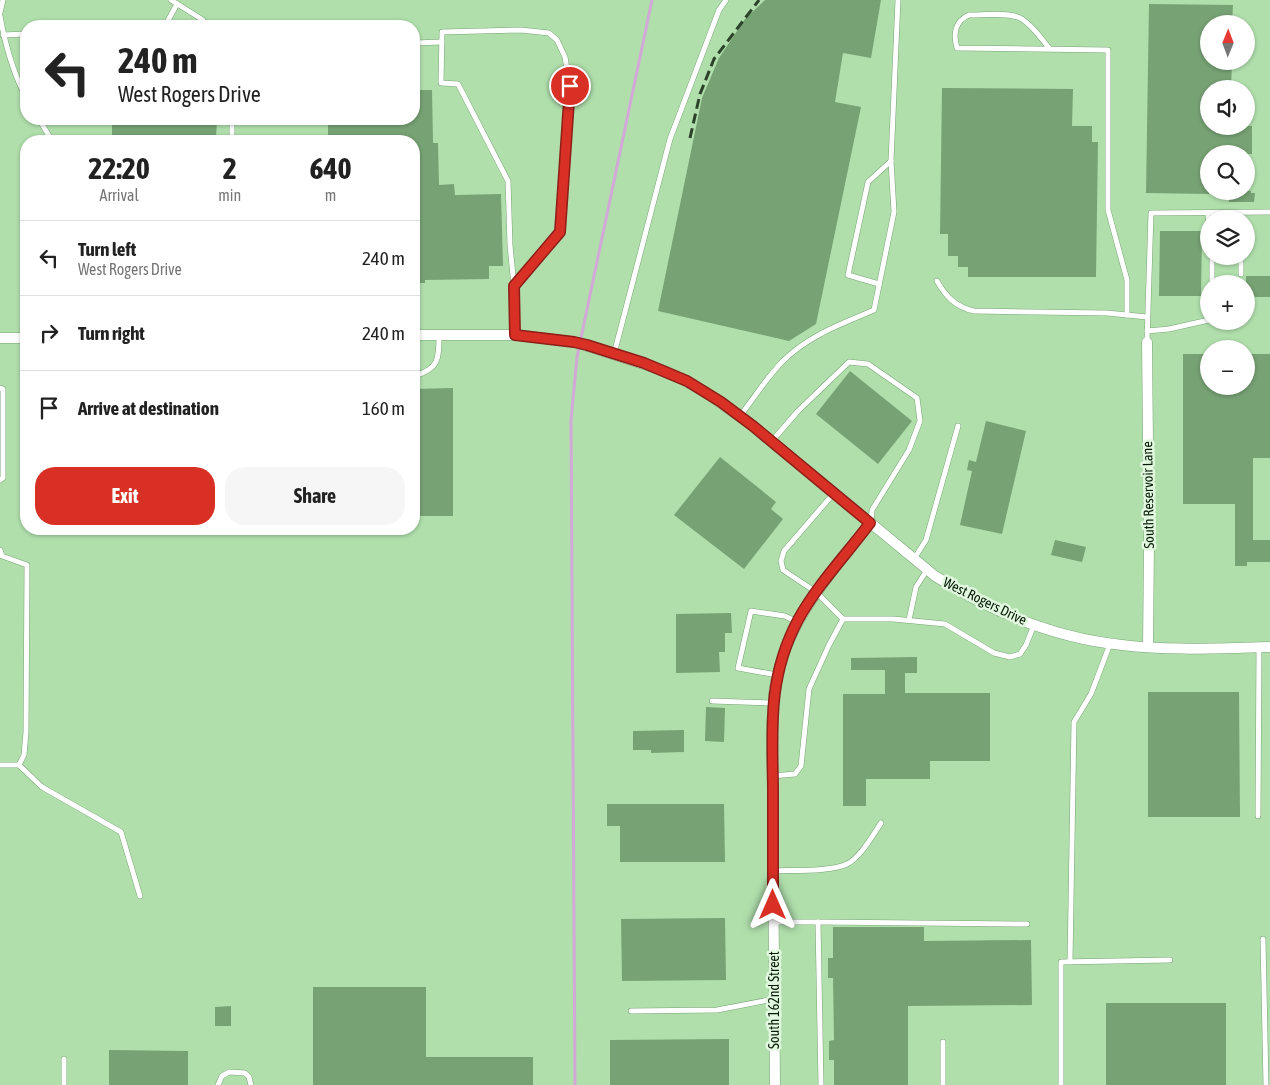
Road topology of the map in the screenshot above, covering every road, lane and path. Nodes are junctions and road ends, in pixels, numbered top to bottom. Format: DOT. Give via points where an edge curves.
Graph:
graph roads {
  1 [pos="3,0"];
  2 [pos="171,0"];
  3 [pos="726,0"];
  4 [pos="898,0"];
  5 [pos="177,4"];
  6 [pos="0,15"];
  7 [pos="168,20"];
  8 [pos="203,20"];
  9 [pos="20,34"];
  10 [pos="3,35"];
  11 [pos="442,42"];
  12 [pos="420,43"];
  13 [pos="1050,49"];
  14 [pos="20,85"];
  15 [pos="891,162"];
  16 [pos="1270,212"];
  17 [pos="1200,213"];
  18 [pos="1255,214"];
  19 [pos="1241,265"];
  20 [pos="1241,274"];
  21 [pos="937,282"];
  22 [pos="879,284"];
  23 [pos="514,286"];
  24 [pos="1128,314"];
  25 [pos="1148,317"];
  26 [pos="1200,322"];
  27 [pos="1147,331"];
  28 [pos="420,335"];
  29 [pos="439,335"];
  30 [pos="515,335"];
  31 [pos="0,338"];
  32 [pos="20,338"];
  33 [pos="1147,342"];
  34 [pos="614,354"];
  35 [pos="420,374"];
  36 [pos="0,388"];
  37 [pos="740,416"];
  38 [pos="958,426"];
  39 [pos="772,441"];
  40 [pos="0,480"];
  41 [pos="834,493"];
  42 [pos="870,523"];
  43 [pos="1,554"];
  44 [pos="913,559"];
  45 [pos="928,570"];
  46 [pos="816,592"];
  47 [pos="843,619"];
  48 [pos="908,620"];
  49 [pos="797,622"];
  50 [pos="1034,625"];
  51 [pos="1110,644"];
  52 [pos="1258,647"];
  53 [pos="1270,647"];
  54 [pos="1148,648"];
  55 [pos="777,675"];
  56 [pos="712,701"];
  57 [pos="773,703"];
  58 [pos="0,765"];
  59 [pos="19,765"];
  60 [pos="772,776"];
  61 [pos="1258,816"];
  62 [pos="881,823"];
  63 [pos="773,871"];
  64 [pos="140,896"];
  65 [pos="774,922"];
  66 [pos="818,922"];
  67 [pos="1027,924"];
  68 [pos="1263,939"];
  69 [pos="1170,960"];
  70 [pos="1070,962"];
  71 [pos="774,999"];
  72 [pos="631,1011"];
  73 [pos="943,1042"];
  74 [pos="64,1059"];
  75 [pos="64,1085"];
  76 [pos="218,1085"];
  77 [pos="251,1085"];
  78 [pos="775,1085"];
  79 [pos="821,1085"];
  80 [pos="943,1085"];
  81 [pos="1061,1085"];
  82 [pos="1266,1085"];
  1 -- 6 [label="lane"];
  2 -- 5 [label="lane"];
  3 -- 34 [label="lane" via="719,10 670,139"];
  4 -- 15 [label="lane"];
  5 -- 7 [label="lane"];
  5 -- 8 [label="lane"];
  6 -- 10 [label="lane"];
  9 -- 10 [label="lane"];
  10 -- 14 [label="lane"];
  11 -- 12 [label="lane"];
  11 -- 23 [label="lane" via="441,83 458,84 508,180"];
  11 -- 23 [label="lane" via="442,32 521,30 549,33 561,47 569,70 560,232"];
  13 -- 13 [label="lane" via="957,48 957,24 970,15 1020,17"];
  13 -- 24 [label="lane" via="1108,50 1108,210 1127,280"];
  15 -- 22 [label="lane" via="894,212"];
  15 -- 22 [label="lane" via="868,182 848,275"];
  16 -- 18 [label="lane"];
  17 -- 25 [label="lane" via="1151,213"];
  19 -- 20 [label="lane"];
  21 -- 24 [label="lane" via="948,298 974,311"];
  22 -- 37 [label="lane" via="874,310 835,326 790,355"];
  23 -- 30 [label="lane"];
  24 -- 25 [label="lane"];
  25 -- 27 [label="lane"];
  26 -- 27 [label="lane"];
  27 -- 33 [label="lane"];
  28 -- 29 [label="street, West Rogers Drive"];
  29 -- 30 [label="street, West Rogers Drive"];
  29 -- 35 [label="lane" via="439,356 433,367"];
  30 -- 34 [label="street, West Rogers Drive" via="574,342"];
  31 -- 32 [label="street"];
  33 -- 54 [label="street, South Reservoir Lane"];
  34 -- 37 [label="street, West Rogers Drive" via="687,381"];
  36 -- 40 [label="lane" via="3,389"];
  37 -- 39 [label="street, West Rogers Drive"];
  38 -- 44 [label="lane" via="926,540"];
  39 -- 41 [label="street, West Rogers Drive"];
  39 -- 42 [label="lane" via="798,411 850,362 868,364 917,398 920,421 909,450 872,510"];
  41 -- 42 [label="street, West Rogers Drive"];
  41 -- 46 [label="lane" via="784,551 781,561 783,570"];
  42 -- 44 [label="street, West Rogers Drive"];
  42 -- 46 [label="street, South 162nd Street"];
  43 -- 59 [label="lane" via="27,565 26,732 24,755"];
  44 -- 45 [label="street, West Rogers Drive"];
  45 -- 48 [label="lane" via="916,587"];
  45 -- 50 [label="street, West Rogers Drive" via="968,596"];
  46 -- 47 [label="lane"];
  46 -- 49 [label="street, South 162nd Street"];
  47 -- 48 [label="lane"];
  47 -- 60 [label="lane" via="809,690 801,766 795,774"];
  48 -- 50 [label="lane" via="945,624 994,654 1010,657 1020,654"];
  49 -- 55 [label="street, South 162nd Street"];
  49 -- 55 [label="lane" via="785,616 751,611 738,668"];
  50 -- 51 [label="street, West Rogers Drive"];
  51 -- 54 [label="street, West Rogers Drive"];
  51 -- 70 [label="lane" via="1091,694 1074,722"];
  52 -- 53 [label="street, West Rogers Drive"];
  52 -- 54 [label="street, West Rogers Drive"];
  52 -- 61 [label="lane"];
  55 -- 57 [label="street, South 162nd Street"];
  56 -- 57 [label="lane"];
  57 -- 60 [label="street, South 162nd Street"];
  58 -- 59 [label="lane"];
  59 -- 64 [label="lane" via="42,788 120,832"];
  60 -- 63 [label="street, South 162nd Street"];
  62 -- 63 [label="lane" via="865,847 848,864 835,868"];
  63 -- 65 [label="street, South 162nd Street"];
  65 -- 66 [label="lane"];
  65 -- 71 [label="street, South 162nd Street"];
  66 -- 67 [label="lane"];
  66 -- 79 [label="lane"];
  68 -- 82 [label="lane"];
  69 -- 70 [label="lane"];
  70 -- 81 [label="lane" via="1061,962"];
  71 -- 72 [label="lane" via="717,1010"];
  71 -- 78 [label="street, South 162nd Street"];
  73 -- 80 [label="lane"];
  74 -- 75 [label="lane"];
  76 -- 77 [label="lane" via="222,1076 229,1072 245,1073"];
}
